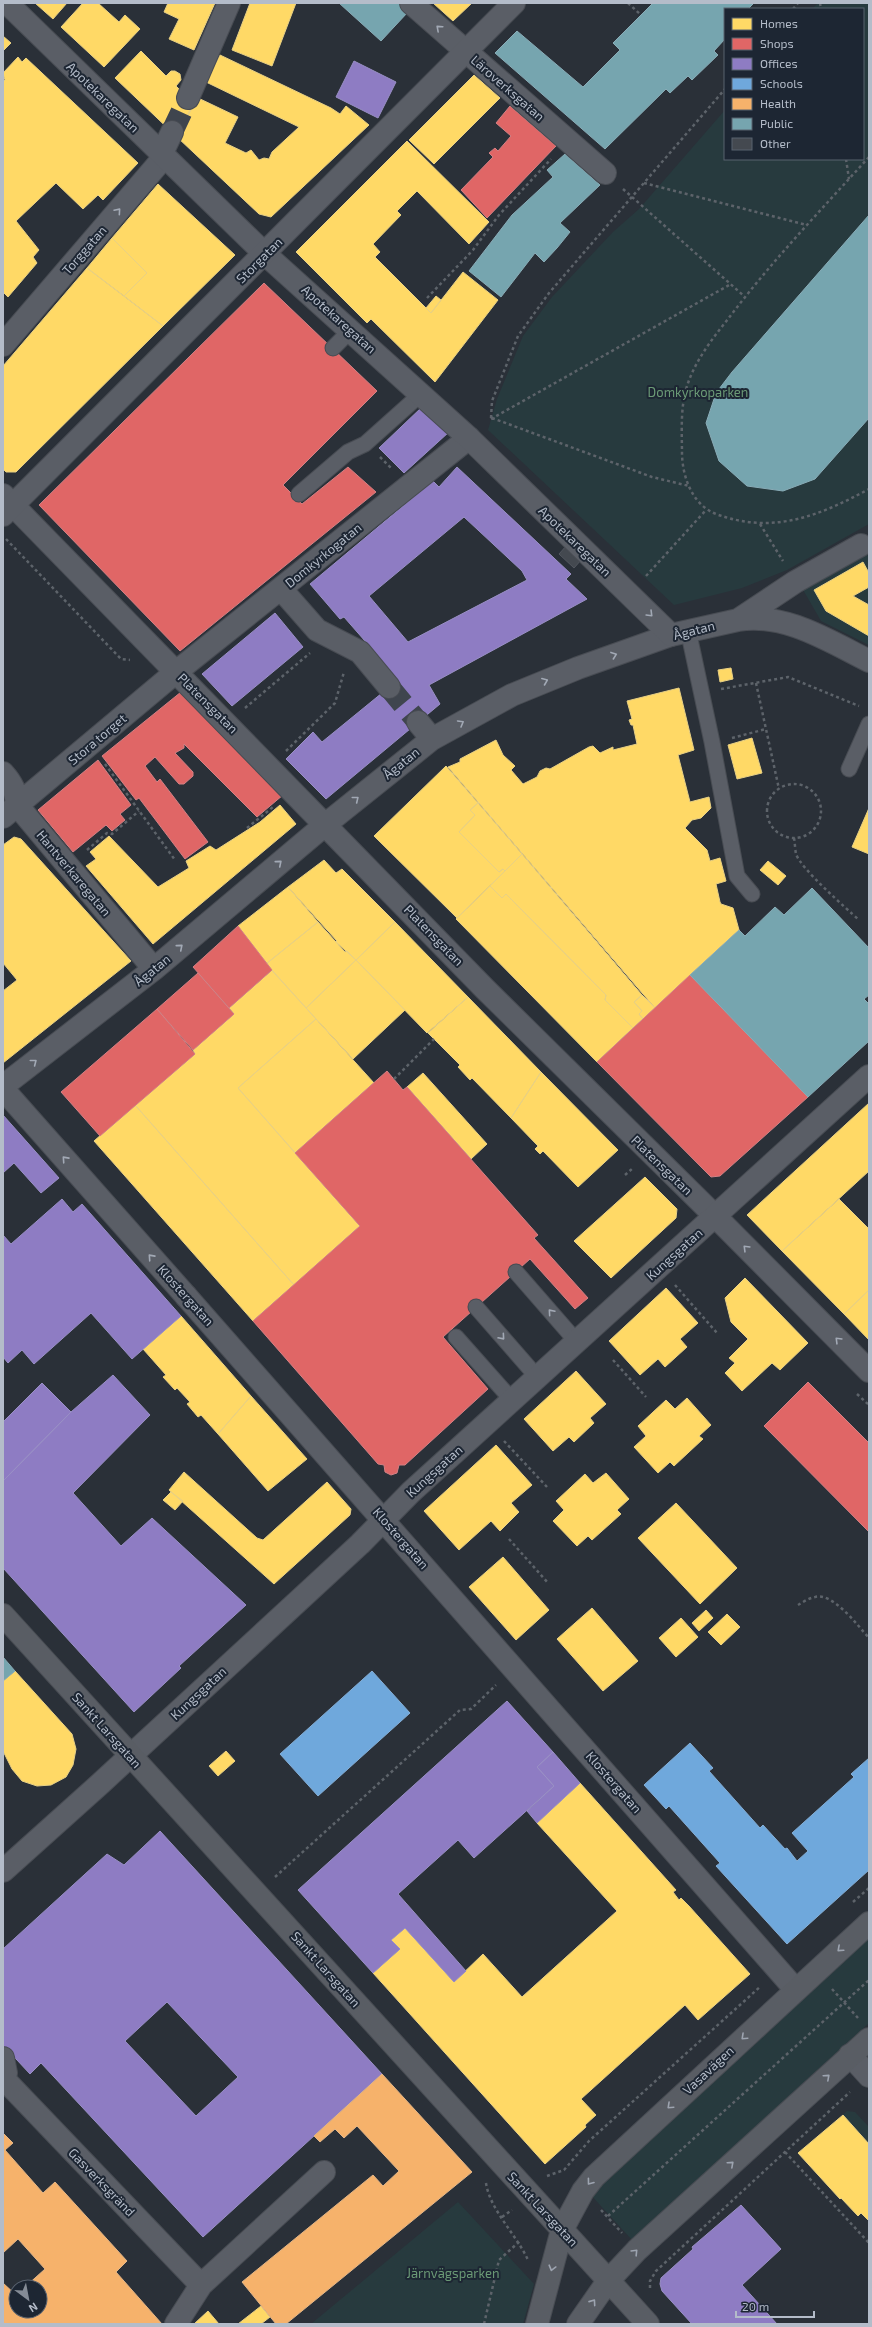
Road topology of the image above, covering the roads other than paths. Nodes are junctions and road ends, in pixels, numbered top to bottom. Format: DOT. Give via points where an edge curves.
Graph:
graph roads {
  1 [pos="7,3"];
  2 [pos="230,3"];
  3 [pos="411,3"];
  4 [pos="514,3"];
  5 [pos="467,52"];
  6 [pos="188,98"];
  7 [pos="172,132"];
  8 [pos="163,155"];
  9 [pos="605,173"];
  10 [pos="265,254"];
  11 [pos="352,329"];
  12 [pos="3,345"];
  13 [pos="333,348"];
  14 [pos="422,394"];
  15 [pos="469,438"];
  16 [pos="299,494"];
  17 [pos="6,505"];
  18 [pos="861,545"];
  19 [pos="281,589"];
  20 [pos="738,620"];
  21 [pos="679,633"];
  22 [pos="869,661"];
  23 [pos="176,672"];
  24 [pos="389,687"];
  25 [pos="418,722"];
  26 [pos="869,724"];
  27 [pos="432,739"];
  28 [pos="849,769"];
  29 [pos="3,772"];
  30 [pos="10,811"];
  31 [pos="326,824"];
  32 [pos="752,894"];
  33 [pos="154,969"];
  34 [pos="869,1076"];
  35 [pos="3,1086"];
  36 [pos="3,1090"];
  37 [pos="715,1216"];
  38 [pos="516,1272"];
  39 [pos="476,1307"];
  40 [pos="456,1337"];
  41 [pos="577,1342"];
  42 [pos="869,1371"];
  43 [pos="538,1378"];
  44 [pos="512,1400"];
  45 [pos="384,1520"];
  46 [pos="3,1615"];
  47 [pos="131,1756"];
  48 [pos="3,1871"];
  49 [pos="869,1923"];
  50 [pos="795,1990"];
  51 [pos="865,2030"];
  52 [pos="850,2055"];
  53 [pos="3,2058"];
  54 [pos="869,2076"];
  55 [pos="3,2079"];
  56 [pos="324,2172"];
  57 [pos="562,2230"];
  58 [pos="608,2281"];
  59 [pos="201,2285"];
  60 [pos="176,2324"];
  61 [pos="537,2324"];
  62 [pos="578,2324"];
  63 [pos="648,2324"];
  1 -- 8 [label="street, Apotekaregatan"];
  2 -- 6 [label="street"];
  5 -- 3 [label="street, Läroverksgatan, one-way"];
  4 -- 5 [label="street, Storgatan"];
  5 -- 9 [label="street, Läroverksgatan"];
  5 -- 10 [label="street, Storgatan"];
  7 -- 8 [label="street, Torggatan"];
  8 -- 10 [label="street, Apotekaregatan"];
  12 -- 8 [label="street, Torggatan, one-way"];
  10 -- 11 [label="street, Apotekaregatan"];
  10 -- 17 [label="street, Storgatan"];
  11 -- 13 [label="lane"];
  11 -- 14 [label="street, Apotekaregatan"];
  14 -- 15 [label="street, Apotekaregatan"];
  14 -- 16 [label="lane" via="365,444 348,452"];
  15 -- 19 [label="street, Domkyrkogatan"];
  15 -- 21 [label="street, Apotekaregatan, one-way" via="636,586"];
  17 -- 23 [label="street, Platensgatan"];
  18 -- 20 [label="street, Ågatan" via="794,582"];
  19 -- 23 [label="street, Domkyrkogatan"];
  19 -- 24 [label="street" via="317,630 360,652"];
  20 -- 21 [label="street, Ågatan"];
  20 -- 22 [label="street" via="751,618 793,625"];
  27 -- 21 [label="street, Ågatan, one-way" via="512,695 578,668"];
  21 -- 32 [label="lane" via="700,693 712,742 738,876"];
  23 -- 30 [label="street, Stora torget"];
  23 -- 31 [label="street, Platensgatan"];
  25 -- 27 [label="street"];
  26 -- 28 [label="lane"];
  31 -- 27 [label="street, Ågatan, one-way"];
  29 -- 30 [label="street, Hantverkaregatan" via="11,781 16,793"];
  30 -- 33 [label="street, Hantverkaregatan" via="68,866"];
  33 -- 31 [label="street, Ågatan, one-way"];
  31 -- 37 [label="street, Platensgatan" via="485,989"];
  35 -- 33 [label="street, Ågatan, one-way"];
  34 -- 37 [label="street, Kungsgatan"];
  45 -- 36 [label="street, Klostergatan, one-way"];
  37 -- 41 [label="street, Kungsgatan"];
  42 -- 37 [label="street, Platensgatan, one-way"];
  41 -- 38 [label="lane, one-way"];
  39 -- 43 [label="lane, one-way"];
  40 -- 44 [label="lane"];
  41 -- 43 [label="street, Kungsgatan"];
  43 -- 44 [label="street, Kungsgatan"];
  44 -- 45 [label="street, Kungsgatan"];
  45 -- 47 [label="street, Kungsgatan"];
  45 -- 50 [label="street, Klostergatan"];
  46 -- 47 [label="main road, Sankt Larsgatan"];
  47 -- 48 [label="street, Kungsgatan"];
  47 -- 57 [label="main road, Sankt Larsgatan"];
  49 -- 50 [label="main road, Vasavägen, one-way"];
  50 -- 57 [label="main road, Vasavägen, one-way" via="594,2177 583,2191"];
  51 -- 52 [label="main road"];
  52 -- 54 [label="street"];
  58 -- 52 [label="main road, one-way" via="637,2250"];
  53 -- 55 [label="street, Gasverksgränd" via="6,2073"];
  55 -- 59 [label="street, Gasverksgränd"];
  56 -- 59 [label="street"];
  57 -- 58 [label="main road, Sankt Larsgatan"];
  57 -- 61 [label="main road, Vasavägen, one-way"];
  62 -- 58 [label="main road, one-way"];
  58 -- 63 [label="main road, Sankt Larsgatan"];
  59 -- 60 [label="street"];
}
